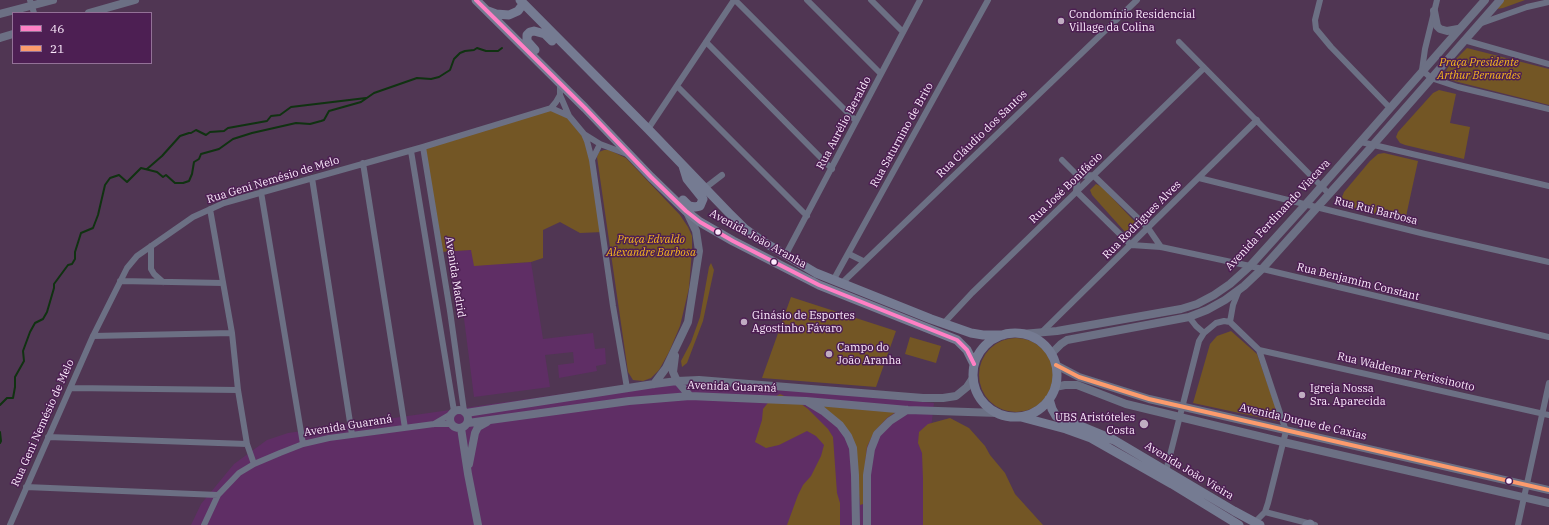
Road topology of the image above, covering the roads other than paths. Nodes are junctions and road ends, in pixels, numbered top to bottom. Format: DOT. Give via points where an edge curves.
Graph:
graph roads {
  1 [pos="52,0"];
  2 [pos="135,0"];
  3 [pos="476,0"];
  4 [pos="735,0"];
  5 [pos="807,0"];
  6 [pos="871,0"];
  7 [pos="920,0"];
  8 [pos="988,0"];
  9 [pos="1136,0"];
  10 [pos="1320,0"];
  11 [pos="1437,0"];
  12 [pos="1485,0"];
  13 [pos="1500,0"];
  14 [pos="523,1"];
  15 [pos="1548,2"];
  16 [pos="32,6"];
  17 [pos="487,10"];
  18 [pos="1434,11"];
  19 [pos="92,12"];
  20 [pos="0,14"];
  21 [pos="1477,25"];
  22 [pos="1458,29"];
  23 [pos="903,32"];
  24 [pos="12,34"];
  25 [pos="0,38"];
  26 [pos="1464,40"];
  27 [pos="706,42"];
  28 [pos="1179,42"];
  29 [pos="1549,64"];
  30 [pos="584,66"];
  31 [pos="545,68"];
  32 [pos="1204,68"];
  33 [pos="1422,70"];
  34 [pos="881,74"];
  35 [pos="1431,78"];
  36 [pos="560,84"];
  37 [pos="677,86"];
  38 [pos="560,95"];
  39 [pos="550,108"];
  40 [pos="1390,108"];
  41 [pos="1549,109"];
  42 [pos="569,116"];
  43 [pos="1257,120"];
  44 [pos="856,122"];
  45 [pos="648,128"];
  46 [pos="584,134"];
  47 [pos="1361,142"];
  48 [pos="600,144"];
  49 [pos="1373,145"];
  50 [pos="423,147"];
  51 [pos="411,150"];
  52 [pos="632,156"];
  53 [pos="592,160"];
  54 [pos="1062,160"];
  55 [pos="363,163"];
  56 [pos="683,164"];
  57 [pos="832,169"];
  58 [pos="722,175"];
  59 [pos="1092,175"];
  60 [pos="1078,176"];
  61 [pos="650,177"];
  62 [pos="312,178"];
  63 [pos="1199,178"];
  64 [pos="1321,186"];
  65 [pos="1549,186"];
  66 [pos="705,188"];
  67 [pos="1076,191"];
  68 [pos="261,192"];
  69 [pos="1329,194"];
  70 [pos="1306,204"];
  71 [pos="1317,206"];
  72 [pos="210,209"];
  73 [pos="686,211"];
  74 [pos="807,216"];
  75 [pos="1148,228"];
  76 [pos="1131,244"];
  77 [pos="151,246"];
  78 [pos="1161,247"];
  79 [pos="848,254"];
  80 [pos="785,256"];
  81 [pos="863,261"];
  82 [pos="1549,262"];
  83 [pos="1250,266"];
  84 [pos="1262,269"];
  85 [pos="120,281"];
  86 [pos="838,281"];
  87 [pos="163,282"];
  88 [pos="223,282"];
  89 [pos="1239,290"];
  90 [pos="1189,317"];
  91 [pos="1230,322"];
  92 [pos="943,324"];
  93 [pos="232,333"];
  94 [pos="1041,333"];
  95 [pos="1204,333"];
  96 [pos="1022,334"];
  97 [pos="1003,335"];
  98 [pos="93,336"];
  99 [pos="1549,337"];
  100 [pos="676,350"];
  101 [pos="1259,350"];
  102 [pos="1051,354"];
  103 [pos="974,364"];
  104 [pos="1056,365"];
  105 [pos="973,378"];
  106 [pos="677,381"];
  107 [pos="654,384"];
  108 [pos="1549,384"];
  109 [pos="1055,387"];
  110 [pos="71,388"];
  111 [pos="627,388"];
  112 [pos="238,390"];
  113 [pos="690,396"];
  114 [pos="1049,399"];
  115 [pos="806,401"];
  116 [pos="1183,406"];
  117 [pos="908,410"];
  118 [pos="453,412"];
  119 [pos="465,412"];
  120 [pos="998,413"];
  121 [pos="1542,413"];
  122 [pos="1549,415"];
  123 [pos="1020,416"];
  124 [pos="1180,417"];
  125 [pos="500,418"];
  126 [pos="468,423"];
  127 [pos="434,424"];
  128 [pos="451,424"];
  129 [pos="405,428"];
  130 [pos="461,428"];
  131 [pos="1286,430"];
  132 [pos="352,435"];
  133 [pos="48,437"];
  134 [pos="1283,442"];
  135 [pos="247,444"];
  136 [pos="303,444"];
  137 [pos="254,464"];
  138 [pos="1166,471"];
  139 [pos="468,474"];
  140 [pos="1526,485"];
  141 [pos="26,487"];
  142 [pos="1549,490"];
  143 [pos="218,495"];
  144 [pos="1523,497"];
  145 [pos="1549,503"];
  146 [pos="1265,512"];
  147 [pos="1258,524"];
  148 [pos="10,525"];
  149 [pos="204,525"];
  150 [pos="478,525"];
  151 [pos="856,525"];
  152 [pos="866,525"];
  153 [pos="1239,525"];
  154 [pos="1311,525"];
  155 [pos="1518,525"];
  1 -- 16 [label="street"];
  2 -- 19 [label="street"];
  3 -- 17 [label="main road, Avenida João Aranha"];
  4 -- 27 [label="street"];
  4 -- 44 [label="street"];
  5 -- 34 [label="street"];
  6 -- 23 [label="street"];
  7 -- 23 [label="street, Rua Aurélio Beraldo"];
  8 -- 79 [label="street, Rua Saturnino de Brito"];
  9 -- 81 [label="street, Rua Cláudio dos Santos"];
  10 -- 40 [label="street" via="1315,20 1316,29"];
  11 -- 18 [label="street"];
  12 -- 22 [label="street, Avenida Ferdinando Viacava"];
  13 -- 21 [label="street, Avenida Ferdinando Viacava"];
  14 -- 17 [label="main road" via="518,11 509,15"];
  14 -- 30 [label="main road, Avenida João Aranha"];
  15 -- 21 [label="street"];
  16 -- 20 [label="street"];
  17 -- 31 [label="main road, Avenida João Aranha"];
  18 -- 22 [label="street" via="1440,29 1447,32"];
  18 -- 33 [label="street"];
  21 -- 26 [label="street, Avenida Ferdinando Viacava"];
  22 -- 33 [label="street, Avenida Ferdinando Viacava"];
  23 -- 34 [label="street, Rua Aurélio Beraldo"];
  24 -- 25 [label="street"];
  26 -- 29 [label="street"];
  26 -- 35 [label="street, Avenida Ferdinando Viacava"];
  27 -- 37 [label="street"];
  27 -- 57 [label="street"];
  28 -- 32 [label="street"];
  30 -- 31 [label="main road" via="575,64 544,34 530,32 527,41 543,59"];
  30 -- 45 [label="main road, Avenida João Aranha"];
  31 -- 36 [label="main road, Avenida João Aranha"];
  32 -- 43 [label="street"];
  32 -- 59 [label="street, Rua José Bonifácio"];
  33 -- 35 [label="street"];
  33 -- 40 [label="street, Avenida Ferdinando Viacava"];
  34 -- 44 [label="street, Rua Aurélio Beraldo"];
  35 -- 41 [label="street"];
  35 -- 49 [label="street, Avenida Ferdinando Viacava"];
  36 -- 38 [label="street"];
  36 -- 52 [label="main road, Avenida João Aranha"];
  37 -- 45 [label="street"];
  37 -- 74 [label="street"];
  38 -- 39 [label="street"];
  38 -- 42 [label="street"];
  39 -- 42 [label="street"];
  39 -- 50 [label="street, Rua Geni Nemésio de Melo"];
  40 -- 47 [label="street, Avenida Ferdinando Viacava"];
  42 -- 46 [label="street"];
  43 -- 63 [label="street, Rua Rodrigues Alves"];
  43 -- 64 [label="street"];
  44 -- 57 [label="street, Rua Aurélio Beraldo"];
  45 -- 56 [label="main road, Avenida João Aranha"];
  46 -- 48 [label="street"];
  46 -- 53 [label="street"];
  47 -- 49 [label="street"];
  47 -- 64 [label="street, Avenida Ferdinando Viacava"];
  48 -- 52 [label="street"];
  48 -- 53 [label="street"];
  49 -- 65 [label="street"];
  49 -- 69 [label="street, Avenida Ferdinando Viacava"];
  50 -- 51 [label="street, Rua Geni Nemésio de Melo"];
  50 -- 119 [label="street, Avenida Madrid"];
  51 -- 55 [label="street, Rua Geni Nemésio de Melo"];
  51 -- 118 [label="street, Avenida Madrid"];
  52 -- 61 [label="main road, Avenida João Aranha"];
  53 -- 111 [label="street"];
  54 -- 60 [label="street"];
  55 -- 62 [label="street, Rua Geni Nemésio de Melo"];
  55 -- 129 [label="street"];
  56 -- 61 [label="main road" via="687,179 703,199 700,206 689,206 660,178"];
  56 -- 66 [label="main road, Avenida João Aranha"];
  57 -- 74 [label="street, Rua Aurélio Beraldo"];
  58 -- 66 [label="street"];
  59 -- 60 [label="street"];
  59 -- 67 [label="street, Rua José Bonifácio"];
  59 -- 75 [label="street"];
  60 -- 67 [label="street"];
  61 -- 73 [label="main road, Avenida João Aranha"];
  62 -- 68 [label="street, Rua Geni Nemésio de Melo"];
  62 -- 132 [label="street"];
  63 -- 70 [label="street, Rua Rui Barbosa"];
  63 -- 75 [label="street, Rua Rodrigues Alves"];
  64 -- 69 [label="street"];
  64 -- 70 [label="street, Avenida Ferdinando Viacava"];
  66 -- 80 [label="main road, Avenida João Aranha" via="745,229"];
  67 -- 76 [label="street"];
  67 -- 92 [label="street, Rua José Bonifácio"];
  68 -- 72 [label="street, Rua Geni Nemésio de Melo"];
  68 -- 136 [label="street"];
  69 -- 71 [label="street, Avenida Ferdinando Viacava"];
  70 -- 71 [label="street, Rua Rui Barbosa"];
  70 -- 83 [label="street, Avenida Ferdinando Viacava"];
  71 -- 82 [label="street, Rua Rui Barbosa"];
  71 -- 84 [label="street, Avenida Ferdinando Viacava"];
  72 -- 77 [label="street, Rua Geni Nemésio de Melo" via="193,217"];
  72 -- 88 [label="street"];
  73 -- 100 [label="street" via="696,231 699,251 688,322"];
  73 -- 103 [label="main road, Avenida João Aranha" via="722,235 809,281 956,340 967,350"];
  74 -- 80 [label="street, Rua Aurélio Beraldo"];
  75 -- 76 [label="street, Rua Rodrigues Alves"];
  75 -- 78 [label="street"];
  76 -- 78 [label="street, Rua Benjamim Constant"];
  76 -- 94 [label="street, Rua Rodrigues Alves"];
  77 -- 85 [label="street, Rua Geni Nemésio de Melo" via="132,261"];
  77 -- 87 [label="street" via="151,269"];
  78 -- 83 [label="street, Rua Benjamim Constant"];
  79 -- 81 [label="street"];
  79 -- 86 [label="street, Rua Saturnino de Brito"];
  80 -- 86 [label="main road, Avenida João Aranha" via="816,273"];
  81 -- 86 [label="street, Rua Cláudio dos Santos"];
  83 -- 84 [label="street, Rua Benjamim Constant"];
  83 -- 94 [label="street, Avenida Ferdinando Viacava" via="1230,284 1197,304"];
  84 -- 89 [label="street, Avenida Ferdinando Viacava"];
  84 -- 99 [label="street, Rua Benjamim Constant"];
  85 -- 87 [label="street"];
  85 -- 98 [label="street, Rua Geni Nemésio de Melo"];
  86 -- 92 [label="main road, Avenida João Aranha"];
  87 -- 88 [label="street"];
  88 -- 93 [label="street"];
  89 -- 90 [label="street, Avenida Ferdinando Viacava" via="1207,310"];
  89 -- 91 [label="street"];
  90 -- 95 [label="street"];
  90 -- 102 [label="street, Avenida Ferdinando Viacava" via="1068,340"];
  91 -- 95 [label="street" via="1216,323"];
  91 -- 101 [label="street"];
  92 -- 97 [label="main road, Avenida João Aranha" via="971,333"];
  93 -- 98 [label="street"];
  93 -- 112 [label="street"];
  94 -- 96 [label="street, Avenida Ferdinando Viacava"];
  95 -- 116 [label="street" via="1196,350"];
  96 -- 97 [label="main road"];
  96 -- 102 [label="main road" via="1039,340"];
  97 -- 103 [label="main road" via="987,344"];
  98 -- 110 [label="street, Rua Geni Nemésio de Melo"];
  100 -- 106 [label="street" via="673,372"];
  100 -- 107 [label="street"];
  101 -- 121 [label="street, Rua Waldemar Perissinotto"];
  101 -- 131 [label="street"];
  102 -- 104 [label="main road"];
  103 -- 105 [label="main road"];
  104 -- 109 [label="main road"];
  104 -- 116 [label="street, Avenida Duque de Caxias" via="1079,377 1150,399"];
  105 -- 106 [label="street, Avenida Guaraná" via="956,396 943,398"];
  105 -- 120 [label="main road" via="980,399"];
  106 -- 107 [label="street, Avenida Guaraná"];
  106 -- 113 [label="street"];
  107 -- 111 [label="street, Avenida Guaraná"];
  108 -- 121 [label="street"];
  109 -- 114 [label="main road"];
  109 -- 124 [label="street" via="1065,384 1077,385 1126,404"];
  110 -- 112 [label="street"];
  110 -- 133 [label="street, Rua Geni Nemésio de Melo"];
  111 -- 119 [label="street, Avenida Guaraná"];
  112 -- 135 [label="street"];
  113 -- 115 [label="street, Avenida Guaraná"];
  113 -- 125 [label="street, Avenida Guaraná" via="629,401"];
  114 -- 123 [label="main road" via="1031,413"];
  114 -- 138 [label="main road, Avenida João Vieira" via="1056,416 1114,440"];
  115 -- 117 [label="street, Avenida Guaraná"];
  115 -- 151 [label="street" via="823,411 840,426 853,448"];
  116 -- 124 [label="street"];
  116 -- 131 [label="street, Avenida Duque de Caxias"];
  117 -- 120 [label="street, Avenida Guaraná"];
  117 -- 152 [label="street" via="890,421 877,434 871,449 867,476"];
  118 -- 119 [label="street"];
  118 -- 127 [label="street, Avenida Guaraná"];
  118 -- 128 [label="street" via="450,417"];
  119 -- 126 [label="street" via="469,418"];
  120 -- 123 [label="main road"];
  121 -- 122 [label="street, Rua Waldemar Perissinotto"];
  121 -- 140 [label="street"];
  123 -- 153 [label="main road, Avenida João Vieira" via="1091,438"];
  124 -- 134 [label="street"];
  124 -- 138 [label="street"];
  125 -- 126 [label="street, Avenida Guaraná"];
  125 -- 139 [label="street" via="478,427"];
  126 -- 130 [label="street"];
  127 -- 128 [label="street, Avenida Guaraná"];
  127 -- 129 [label="street, Avenida Guaraná"];
  128 -- 130 [label="street"];
  129 -- 132 [label="street, Avenida Guaraná"];
  130 -- 139 [label="street"];
  131 -- 134 [label="street"];
  131 -- 140 [label="street, Avenida Duque de Caxias"];
  132 -- 136 [label="street, Avenida Guaraná"];
  133 -- 135 [label="street"];
  133 -- 141 [label="street, Rua Geni Nemésio de Melo"];
  134 -- 144 [label="street"];
  134 -- 146 [label="street"];
  135 -- 137 [label="street"];
  136 -- 137 [label="street, Avenida Guaraná"];
  137 -- 143 [label="street, Avenida Guaraná" via="239,474"];
  138 -- 147 [label="main road, Avenida João Vieira"];
  139 -- 150 [label="street"];
  140 -- 142 [label="street, Avenida Duque de Caxias"];
  140 -- 144 [label="street"];
  141 -- 143 [label="street"];
  141 -- 148 [label="street, Rua Geni Nemésio de Melo"];
  143 -- 149 [label="street, Avenida Guaraná"];
  144 -- 145 [label="street"];
  144 -- 155 [label="street"];
  146 -- 147 [label="street"];
  146 -- 154 [label="street"];
}
